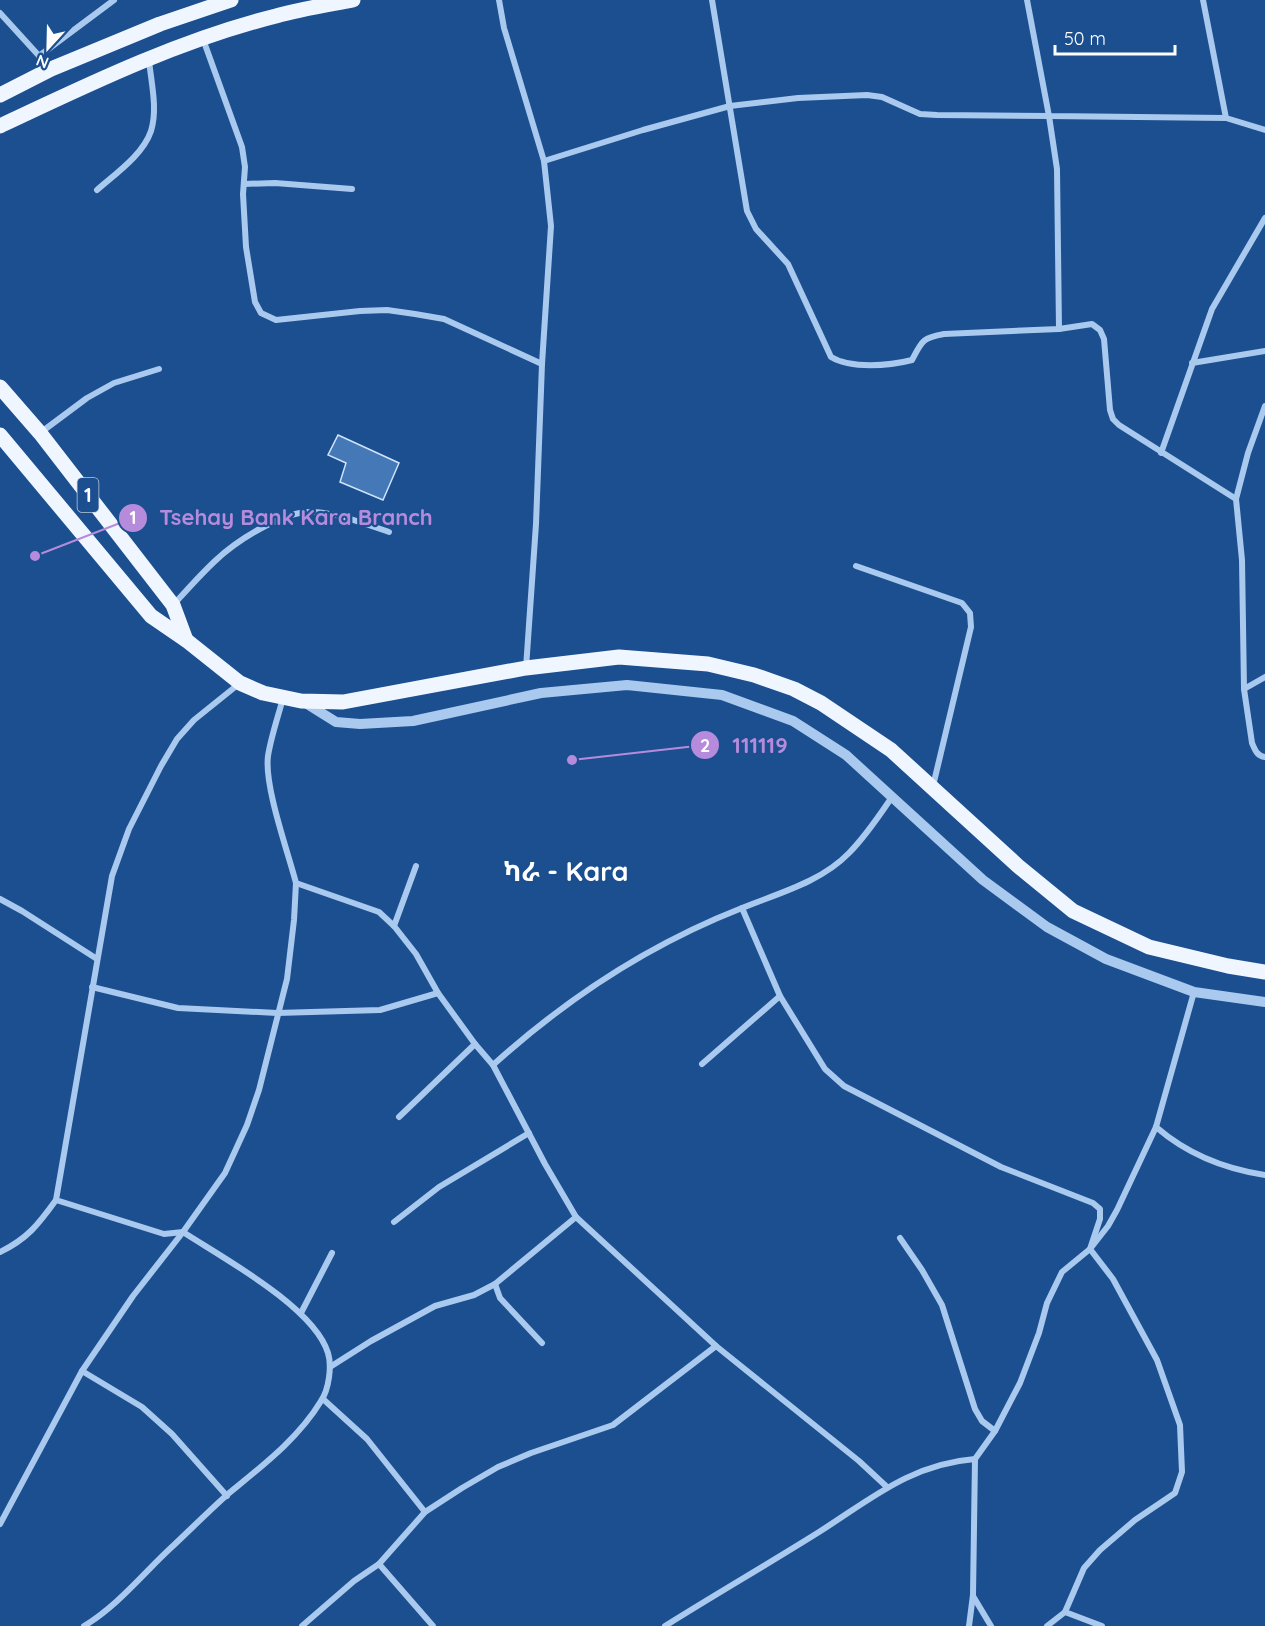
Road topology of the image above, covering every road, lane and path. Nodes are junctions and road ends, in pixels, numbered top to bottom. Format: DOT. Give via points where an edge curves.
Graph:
graph roads {
  1 [pos="114,0"];
  2 [pos="231,0"];
  3 [pos="353,0"];
  4 [pos="499,0"];
  5 [pos="712,0"];
  6 [pos="1027,0"];
  7 [pos="1203,0"];
  8 [pos="0,13"];
  9 [pos="203,38"];
  10 [pos="39,56"];
  11 [pos="148,58"];
  12 [pos="51,69"];
  13 [pos="2,90"];
  14 [pos="730,106"];
  15 [pos="1049,116"];
  16 [pos="1226,118"];
  17 [pos="0,126"];
  18 [pos="1265,130"];
  19 [pos="544,161"];
  20 [pos="244,184"];
  21 [pos="352,189"];
  22 [pos="97,190"];
  23 [pos="1265,218"];
  24 [pos="1059,329"];
  25 [pos="1265,351"];
  26 [pos="1192,363"];
  27 [pos="542,364"];
  28 [pos="159,369"];
  29 [pos="0,387"];
  30 [pos="1265,406"];
  31 [pos="39,433"];
  32 [pos="0,435"];
  33 [pos="1161,453"];
  34 [pos="1236,499"];
  35 [pos="389,532"];
  36 [pos="856,566"];
  37 [pos="173,605"];
  38 [pos="186,640"];
  39 [pos="526,668"];
  40 [pos="1265,677"];
  41 [pos="240,683"];
  42 [pos="1244,689"];
  43 [pos="283,698"];
  44 [pos="301,701"];
  45 [pos="1265,757"];
  46 [pos="932,790"];
  47 [pos="892,797"];
  48 [pos="416,866"];
  49 [pos="296,882"];
  50 [pos="0,899"];
  51 [pos="742,908"];
  52 [pos="394,926"];
  53 [pos="97,959"];
  54 [pos="1265,972"];
  55 [pos="92,987"];
  56 [pos="1194,992"];
  57 [pos="438,993"];
  58 [pos="780,996"];
  59 [pos="1265,1002"];
  60 [pos="277,1013"];
  61 [pos="475,1044"];
  62 [pos="702,1064"];
  63 [pos="493,1065"];
  64 [pos="399,1117"];
  65 [pos="1155,1127"];
  66 [pos="529,1133"];
  67 [pos="1265,1175"];
  68 [pos="56,1200"];
  69 [pos="576,1217"];
  70 [pos="394,1222"];
  71 [pos="183,1232"];
  72 [pos="900,1238"];
  73 [pos="1090,1249"];
  74 [pos="0,1252"];
  75 [pos="332,1253"];
  76 [pos="495,1284"];
  77 [pos="301,1313"];
  78 [pos="542,1343"];
  79 [pos="716,1346"];
  80 [pos="330,1367"];
  81 [pos="82,1371"];
  82 [pos="323,1399"];
  83 [pos="995,1431"];
  84 [pos="975,1459"];
  85 [pos="886,1487"];
  86 [pos="227,1496"];
  87 [pos="425,1512"];
  88 [pos="0,1524"];
  89 [pos="379,1564"];
  90 [pos="973,1595"];
  91 [pos="1065,1612"];
  92 [pos="84,1626"];
  93 [pos="302,1626"];
  94 [pos="433,1626"];
  95 [pos="665,1626"];
  96 [pos="969,1626"];
  97 [pos="991,1626"];
  98 [pos="1047,1626"];
  99 [pos="1102,1626"];
  1 -- 10 [label="street"];
  2 -- 12 [label="main road" via="160,24"];
  3 -- 9 [label="main road" via="276,16"];
  4 -- 19 [label="street"];
  5 -- 14 [label="street"];
  6 -- 15 [label="street"];
  7 -- 16 [label="street"];
  8 -- 10 [label="street"];
  9 -- 11 [label="main road"];
  9 -- 20 [label="street" via="242,147"];
  10 -- 12 [label="street"];
  11 -- 17 [label="main road"];
  11 -- 22 [label="street" via="154,111 151,131 134,156"];
  12 -- 13 [label="main road"];
  14 -- 15 [label="street" via="867,95 882,97 920,114"];
  14 -- 19 [label="street"];
  14 -- 24 [label="street" via="747,211 756,229 788,264 831,357 841,363 893,365 912,360 927,338 944,334"];
  15 -- 16 [label="street"];
  15 -- 24 [label="street" via="1057,169"];
  16 -- 18 [label="street"];
  19 -- 27 [label="street" via="551,226"];
  20 -- 21 [label="street"];
  20 -- 27 [label="street" via="246,247 255,302 261,313 276,320 387,310 444,319"];
  23 -- 26 [label="street" via="1212,309"];
  24 -- 33 [label="street" via="1092,324 1100,330 1113,419"];
  25 -- 26 [label="street"];
  26 -- 33 [label="street"];
  27 -- 39 [label="street"];
  28 -- 31 [label="street" via="114,383"];
  29 -- 31 [label="main road, 1"];
  30 -- 34 [label="street"];
  31 -- 37 [label="main road, 1"];
  32 -- 38 [label="main road, 1" via="151,616"];
  33 -- 34 [label="street"];
  34 -- 42 [label="street" via="1242,560"];
  35 -- 37 [label="street" via="332,514 289,515 255,532 217,559"];
  36 -- 46 [label="street" via="962,603 970,613 971,627"];
  37 -- 38 [label="main road"];
  38 -- 41 [label="main road"];
  39 -- 44 [label="main road" via="343,702"];
  39 -- 46 [label="main road" via="619,657 708,664 754,675 821,703 891,750"];
  40 -- 42 [label="street"];
  41 -- 43 [label="main road"];
  41 -- 53 [label="street" via="194,720 161,766 129,829 112,876"];
  42 -- 45 [label="street" via="1252,743 1255,751"];
  43 -- 44 [label="main road"];
  43 -- 49 [label="street" via="268,771"];
  44 -- 47 [label="street" via="336,722 360,724 412,720 542,693 627,685 722,695 793,722 846,755"];
  46 -- 54 [label="main road" via="1074,911 1149,947"];
  47 -- 51 [label="street" via="849,854 830,869 813,880"];
  47 -- 56 [label="street" via="983,880 1047,927 1106,959"];
  48 -- 52 [label="street"];
  49 -- 52 [label="street" via="379,912"];
  49 -- 60 [label="street" via="287,979"];
  50 -- 53 [label="street"];
  51 -- 58 [label="street"];
  51 -- 63 [label="street" via="676,937 616,972 526,1035"];
  52 -- 57 [label="street" via="416,954"];
  53 -- 55 [label="street"];
  55 -- 60 [label="street" via="178,1008"];
  55 -- 68 [label="street"];
  56 -- 59 [label="street"];
  56 -- 65 [label="street"];
  57 -- 60 [label="street" via="380,1010"];
  57 -- 61 [label="street"];
  58 -- 62 [label="street"];
  58 -- 73 [label="street" via="825,1069 844,1086 1001,1167 1093,1203 1100,1209 1100,1219"];
  60 -- 71 [label="street" via="247,1125 225,1173"];
  61 -- 63 [label="street"];
  61 -- 64 [label="street"];
  63 -- 66 [label="street"];
  65 -- 67 [label="street" via="1190,1152 1242,1172"];
  65 -- 73 [label="street" via="1117,1210"];
  66 -- 69 [label="street"];
  66 -- 70 [label="street" via="439,1187"];
  68 -- 71 [label="street" via="164,1234"];
  68 -- 74 [label="street" via="37,1227 19,1243"];
  69 -- 76 [label="street"];
  69 -- 79 [label="street"];
  71 -- 77 [label="street"];
  71 -- 81 [label="street"];
  72 -- 83 [label="street" via="942,1305 975,1409"];
  73 -- 83 [label="street" via="1062,1272 1047,1302 1020,1383"];
  73 -- 91 [label="street" via="1113,1279 1157,1360 1180,1425 1182,1472 1175,1493 1135,1520 1084,1568"];
  75 -- 77 [label="street"];
  76 -- 78 [label="street" via="500,1298"];
  76 -- 80 [label="street" via="474,1295 435,1306"];
  77 -- 80 [label="street" via="321,1338"];
  79 -- 85 [label="street"];
  79 -- 87 [label="street" via="613,1425 498,1467"];
  80 -- 82 [label="street"];
  81 -- 86 [label="street" via="142,1407 172,1434"];
  81 -- 88 [label="street"];
  82 -- 86 [label="street" via="273,1458"];
  82 -- 87 [label="street" via="367,1439"];
  83 -- 84 [label="street"];
  84 -- 85 [label="street" via="933,1466"];
  84 -- 90 [label="street"];
  85 -- 95 [label="street"];
  86 -- 92 [label="street" via="118,1600"];
  87 -- 89 [label="street"];
  89 -- 93 [label="street"];
  89 -- 94 [label="street"];
  90 -- 96 [label="street"];
  90 -- 97 [label="street"];
  91 -- 98 [label="street"];
  91 -- 99 [label="street"];
}
